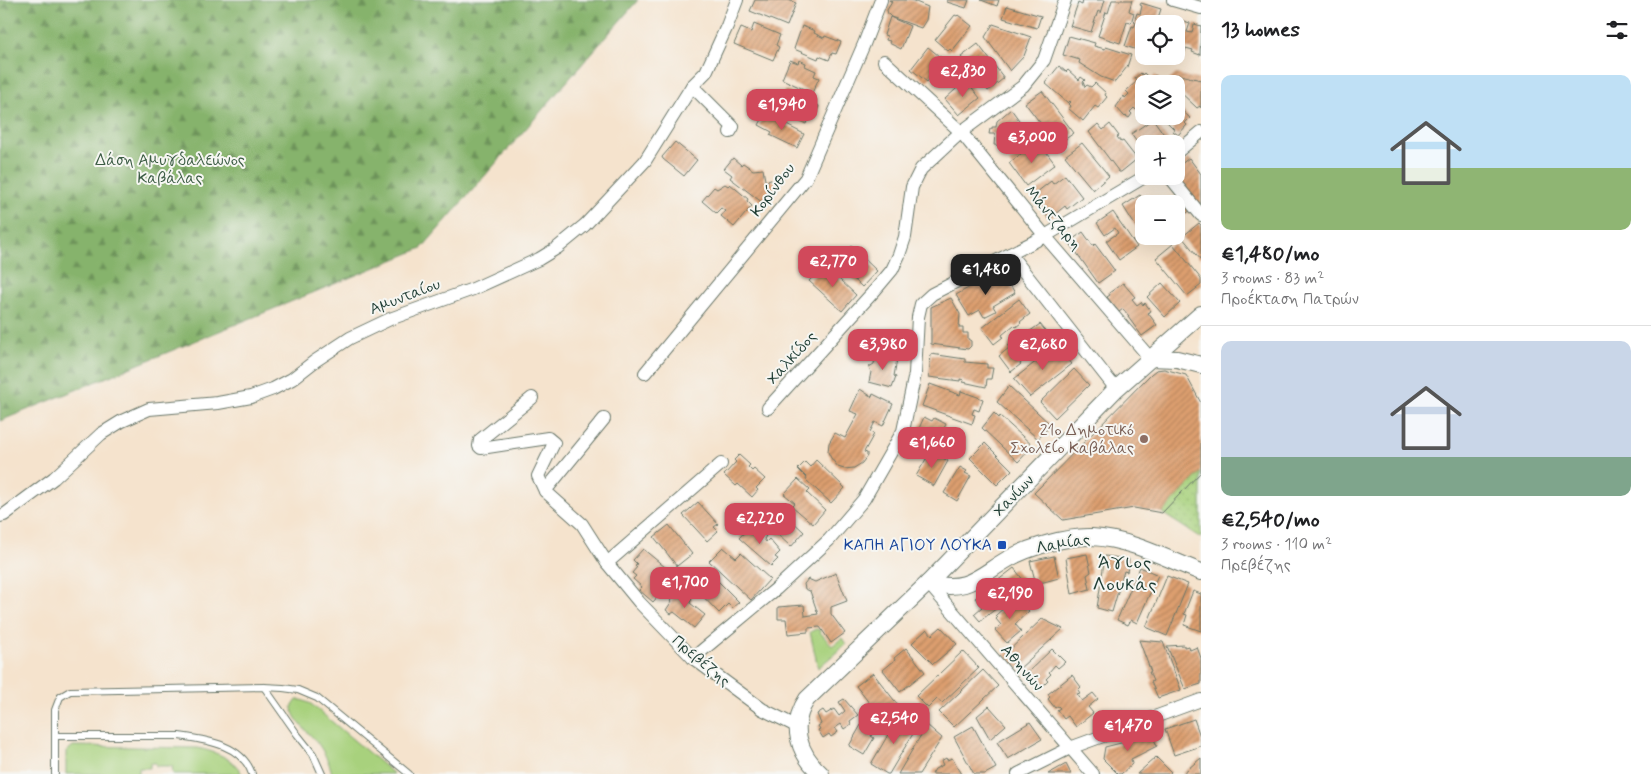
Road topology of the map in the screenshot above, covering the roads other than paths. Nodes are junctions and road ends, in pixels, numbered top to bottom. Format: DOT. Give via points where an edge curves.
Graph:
graph roads {
  1 [pos="736,0"];
  2 [pos="881,0"];
  3 [pos="1065,0"];
  4 [pos="1173,0"];
  5 [pos="1201,8"];
  6 [pos="884,61"];
  7 [pos="692,86"];
  8 [pos="730,132"];
  9 [pos="961,132"];
  10 [pos="1201,132"];
  11 [pos="1185,146"];
  12 [pos="1135,183"];
  13 [pos="1176,185"];
  14 [pos="1201,215"];
  15 [pos="1045,236"];
  16 [pos="1010,254"];
  17 [pos="1201,314"];
  18 [pos="1150,358"];
  19 [pos="1201,365"];
  20 [pos="645,373"];
  21 [pos="1116,389"];
  22 [pos="532,398"];
  23 [pos="768,408"];
  24 [pos="604,419"];
  25 [pos="721,464"];
  26 [pos="545,491"];
  27 [pos="0,516"];
  28 [pos="607,563"];
  29 [pos="1201,572"];
  30 [pos="928,583"];
  31 [pos="693,658"];
  32 [pos="264,688"];
  33 [pos="1201,700"];
  34 [pos="798,727"];
  35 [pos="55,736"];
  36 [pos="1070,748"];
  37 [pos="55,774"];
  38 [pos="252,774"];
  39 [pos="322,774"];
  40 [pos="409,774"];
  41 [pos="821,774"];
  42 [pos="1018,774"];
  43 [pos="1092,774"];
  1 -- 7 [label="street, Αμυνταίου" via="706,72"];
  2 -- 20 [label="street, Κορίνθου" via="806,178"];
  3 -- 9 [label="street, Χαλκίδος" via="1044,60 1023,86"];
  4 -- 5 [label="street"];
  6 -- 9 [label="street, Μάντζαρη"];
  7 -- 8 [label="street" via="733,127"];
  7 -- 27 [label="street, Αμυνταίου" via="646,161 584,225 545,256 350,338 273,389 251,397 149,409 122,421 101,434 54,478"];
  9 -- 15 [label="street, Μάντζαρη"];
  9 -- 23 [label="street, Χαλκίδος" via="921,169 912,187 905,237 892,270"];
  10 -- 11 [label="street"];
  12 -- 15 [label="street"];
  13 -- 14 [label="street"];
  15 -- 16 [label="street"];
  15 -- 18 [label="street, Μάντζαρη"];
  16 -- 21 [label="street"];
  16 -- 31 [label="street" via="932,294 920,304 915,374 903,431 864,499 829,540"];
  17 -- 18 [label="street, Χανίων"];
  18 -- 19 [label="street" via="1177,359"];
  18 -- 21 [label="street, Χανίων"];
  21 -- 30 [label="street, Χανίων"];
  22 -- 26 [label="street" via="480,440 479,446 484,449 548,438 554,443 538,476"];
  24 -- 26 [label="street"];
  25 -- 28 [label="street"];
  26 -- 28 [label="street, Πρεβέζης" via="582,524"];
  28 -- 31 [label="street, Πρεβέζης"];
  29 -- 30 [label="street, Λαμίας" via="1134,546 1091,537 1031,549 962,586 942,587"];
  30 -- 34 [label="street, Χανίων" via="807,699 801,708"];
  30 -- 36 [label="street, Αθηνών"];
  31 -- 34 [label="street, Πρεβέζης" via="762,709"];
  32 -- 35 [label="lane" via="70,691 56,703"];
  32 -- 39 [label="lane" via="313,754"];
  32 -- 40 [label="lane" via="298,690 317,698"];
  33 -- 36 [label="street"];
  34 -- 41 [label="street" via="803,752"];
  35 -- 37 [label="lane"];
  35 -- 38 [label="lane" via="193,738 232,750 247,763"];
  36 -- 42 [label="street"];
  36 -- 43 [label="street, Αθηνών"];
}
